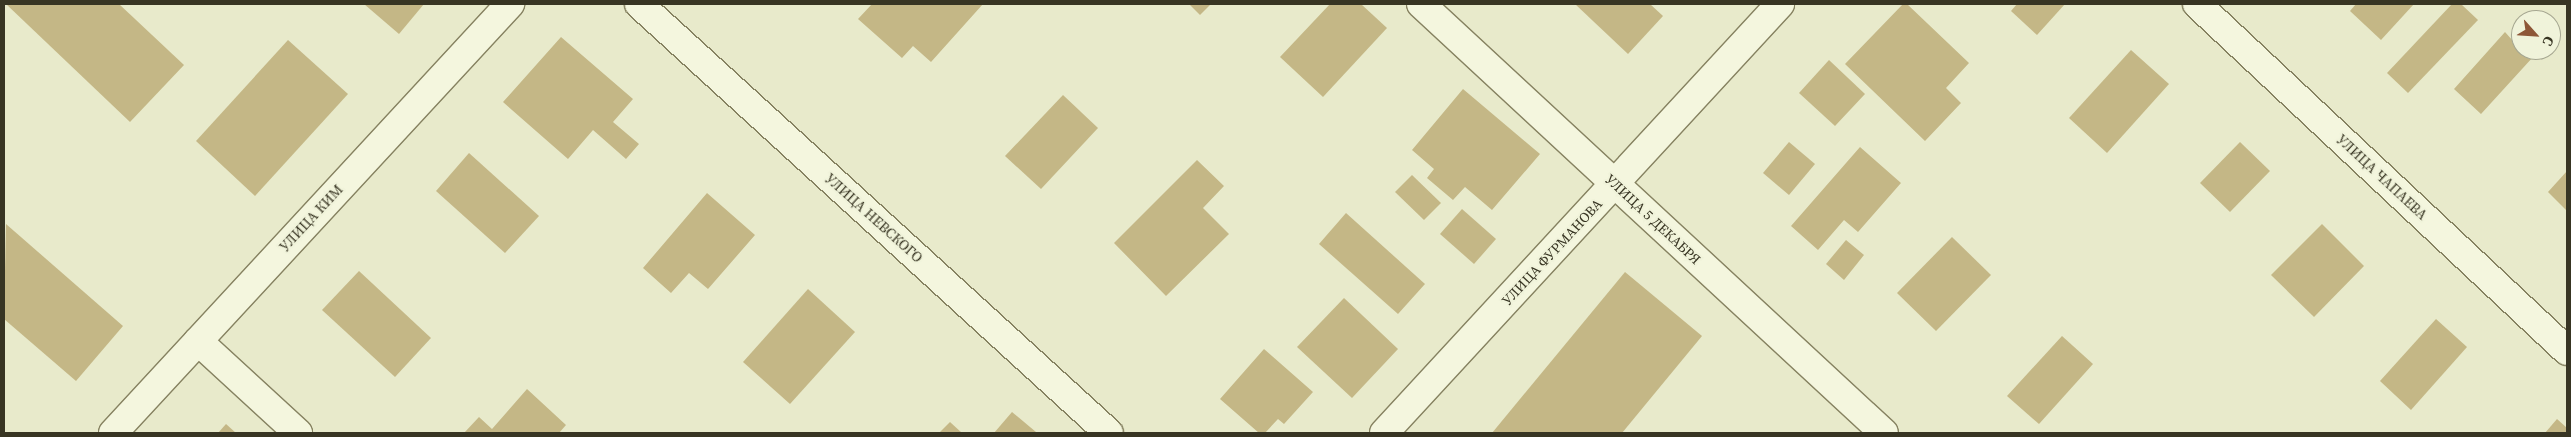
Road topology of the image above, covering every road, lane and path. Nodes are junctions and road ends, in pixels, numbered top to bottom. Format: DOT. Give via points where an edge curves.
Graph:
graph roads {
  1 [pos="510,4"];
  2 [pos="639,4"];
  3 [pos="1422,4"];
  4 [pos="1780,4"];
  5 [pos="2197,4"];
  6 [pos="1615,184"];
  7 [pos="198,341"];
  8 [pos="2567,351"];
  9 [pos="113,433"];
  10 [pos="298,433"];
  11 [pos="1109,433"];
  12 [pos="1384,433"];
  13 [pos="1884,433"];
  1 -- 7 [label="street, УЛИЦА КИМ"];
  2 -- 11 [label="street, УЛИЦА НЕВСКОГО"];
  3 -- 6 [label="street, УЛИЦА 5 ДЕКАБРЯ"];
  4 -- 6 [label="street, УЛИЦА ФУРМАНОВА"];
  5 -- 8 [label="street, УЛИЦА ЧАПАЕВА"];
  6 -- 12 [label="street, УЛИЦА ФУРМАНОВА"];
  6 -- 13 [label="street, УЛИЦА 5 ДЕКАБРЯ"];
  7 -- 9 [label="street, УЛИЦА КИМ"];
  7 -- 10 [label="street"];
}
